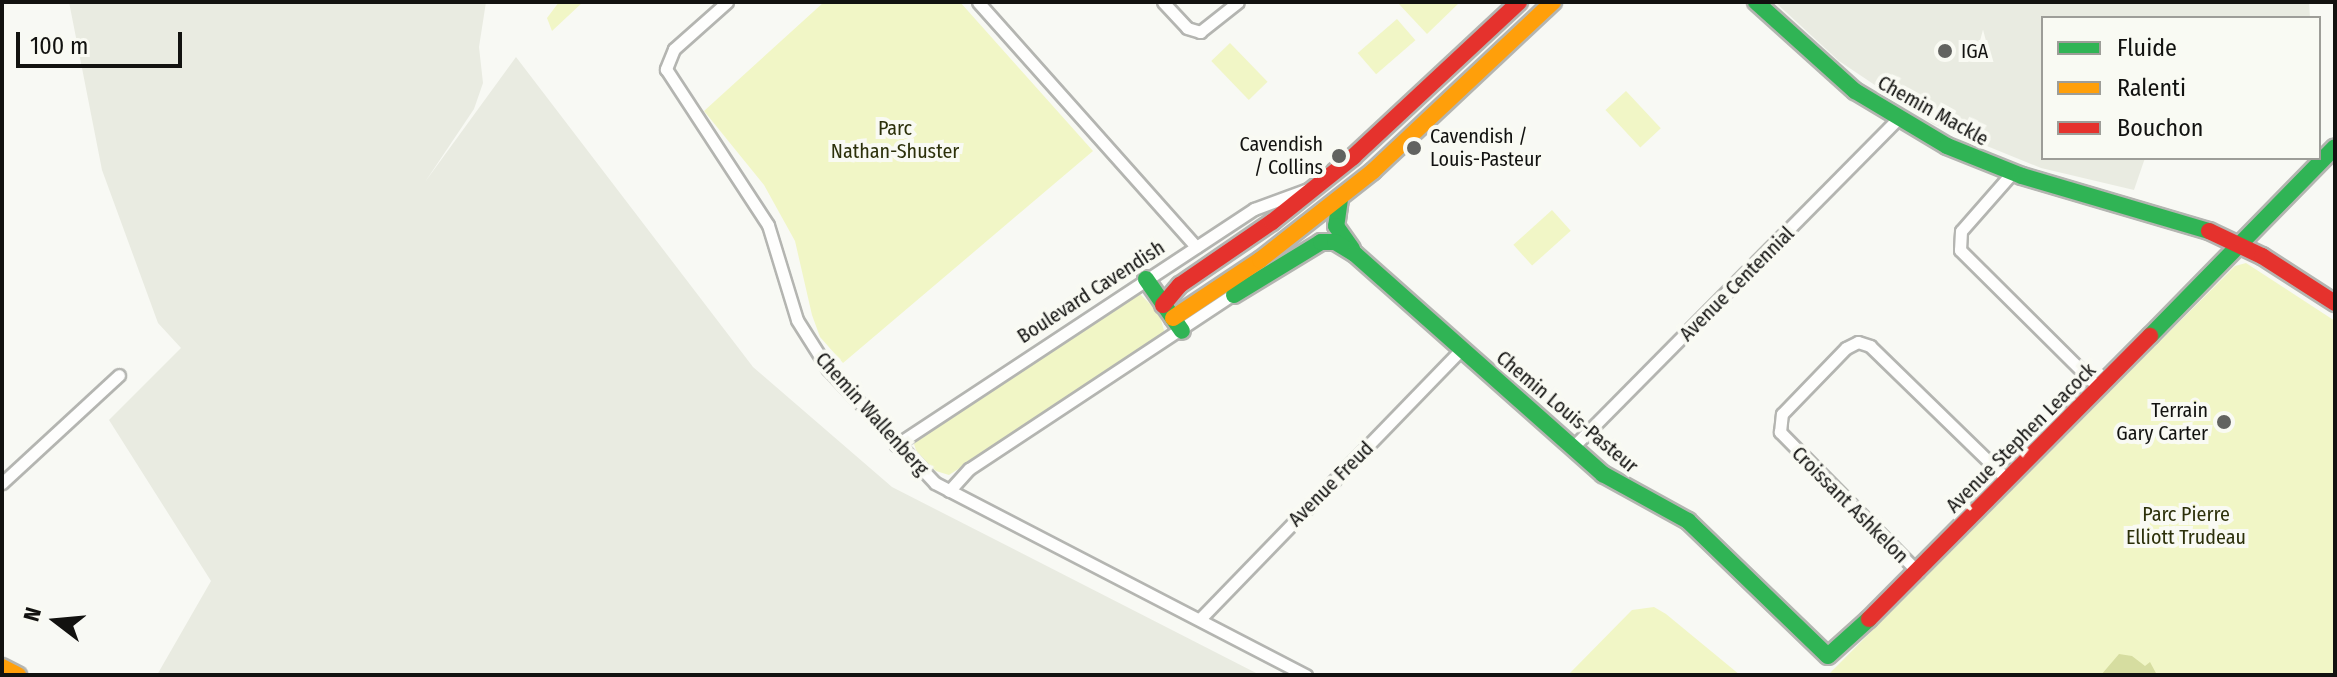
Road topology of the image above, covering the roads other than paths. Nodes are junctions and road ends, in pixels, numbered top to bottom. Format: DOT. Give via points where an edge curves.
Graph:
graph roads {
  1 [pos="727,2"];
  2 [pos="978,2"];
  3 [pos="1163,2"];
  4 [pos="1238,2"];
  5 [pos="1519,2"];
  6 [pos="1553,2"];
  7 [pos="1756,2"];
  8 [pos="1898,119"];
  9 [pos="2335,147"];
  10 [pos="2012,173"];
  11 [pos="1315,187"];
  12 [pos="1340,199"];
  13 [pos="1313,217"];
  14 [pos="2239,244"];
  15 [pos="1196,247"];
  16 [pos="1355,254"];
  17 [pos="1146,279"];
  18 [pos="1234,295"];
  19 [pos="2335,303"];
  20 [pos="1173,318"];
  21 [pos="1462,349"];
  22 [pos="119,375"];
  23 [pos="2099,388"];
  24 [pos="896,445"];
  25 [pos="1574,446"];
  26 [pos="2008,480"];
  27 [pos="2,483"];
  28 [pos="949,491"];
  29 [pos="1918,572"];
  30 [pos="1200,619"];
  31 [pos="1828,656"];
  32 [pos="2,667"];
  33 [pos="18,675"];
  34 [pos="1306,675"];
  1 -- 24 [label="street, Chemin Wallenberg" via="665,62 669,76 768,225 808,341"];
  2 -- 15 [label="street"];
  3 -- 4 [label="street" via="1187,28 1200,32"];
  5 -- 11 [label="street, Boulevard Cavendish"];
  6 -- 12 [label="street, Boulevard Cavendish"];
  7 -- 8 [label="street, Chemin Mackle" via="1826,68"];
  8 -- 10 [label="street, Chemin Mackle"];
  8 -- 25 [label="street, Avenue Centennial"];
  9 -- 14 [label="street, Avenue Stephen Leacock"];
  10 -- 14 [label="street, Chemin Mackle" via="2157,210"];
  10 -- 23 [label="street" via="1961,231 1960,250"];
  11 -- 15 [label="street, Boulevard Cavendish" via="1261,204"];
  11 -- 20 [label="street, Boulevard Cavendish" via="1180,285"];
  12 -- 13 [label="street, Boulevard Cavendish"];
  12 -- 16 [label="street" via="1336,226"];
  13 -- 18 [label="street, Boulevard Cavendish"];
  13 -- 20 [label="street, Boulevard Cavendish"];
  14 -- 19 [label="street, Chemin Mackle"];
  14 -- 23 [label="street, Avenue Stephen Leacock"];
  15 -- 17 [label="street, Boulevard Cavendish"];
  16 -- 18 [label="street" via="1335,242 1321,242"];
  16 -- 21 [label="street, Chemin Louis-Pasteur"];
  17 -- 20 [label="street"];
  17 -- 24 [label="street, Boulevard Cavendish"];
  18 -- 20 [label="street, Boulevard Cavendish"];
  20 -- 28 [label="street, Boulevard Cavendish" via="969,469"];
  21 -- 25 [label="street, Chemin Louis-Pasteur"];
  21 -- 30 [label="street, Avenue Freud"];
  22 -- 27 [label="street"];
  23 -- 26 [label="street, Avenue Stephen Leacock"];
  24 -- 28 [label="street, Chemin Wallenberg" via="921,472"];
  25 -- 31 [label="street, Chemin Louis-Pasteur" via="1614,483 1688,521"];
  26 -- 29 [label="street, Avenue Stephen Leacock"];
  26 -- 29 [label="street, Croissant Ashkelon" via="1870,346 1854,343 1782,414 1781,435"];
  28 -- 30 [label="street, Chemin Wallenberg"];
  29 -- 31 [label="street, Avenue Stephen Leacock"];
  30 -- 34 [label="street, Chemin Wallenberg"];
  32 -- 33 [label="street"];
}
